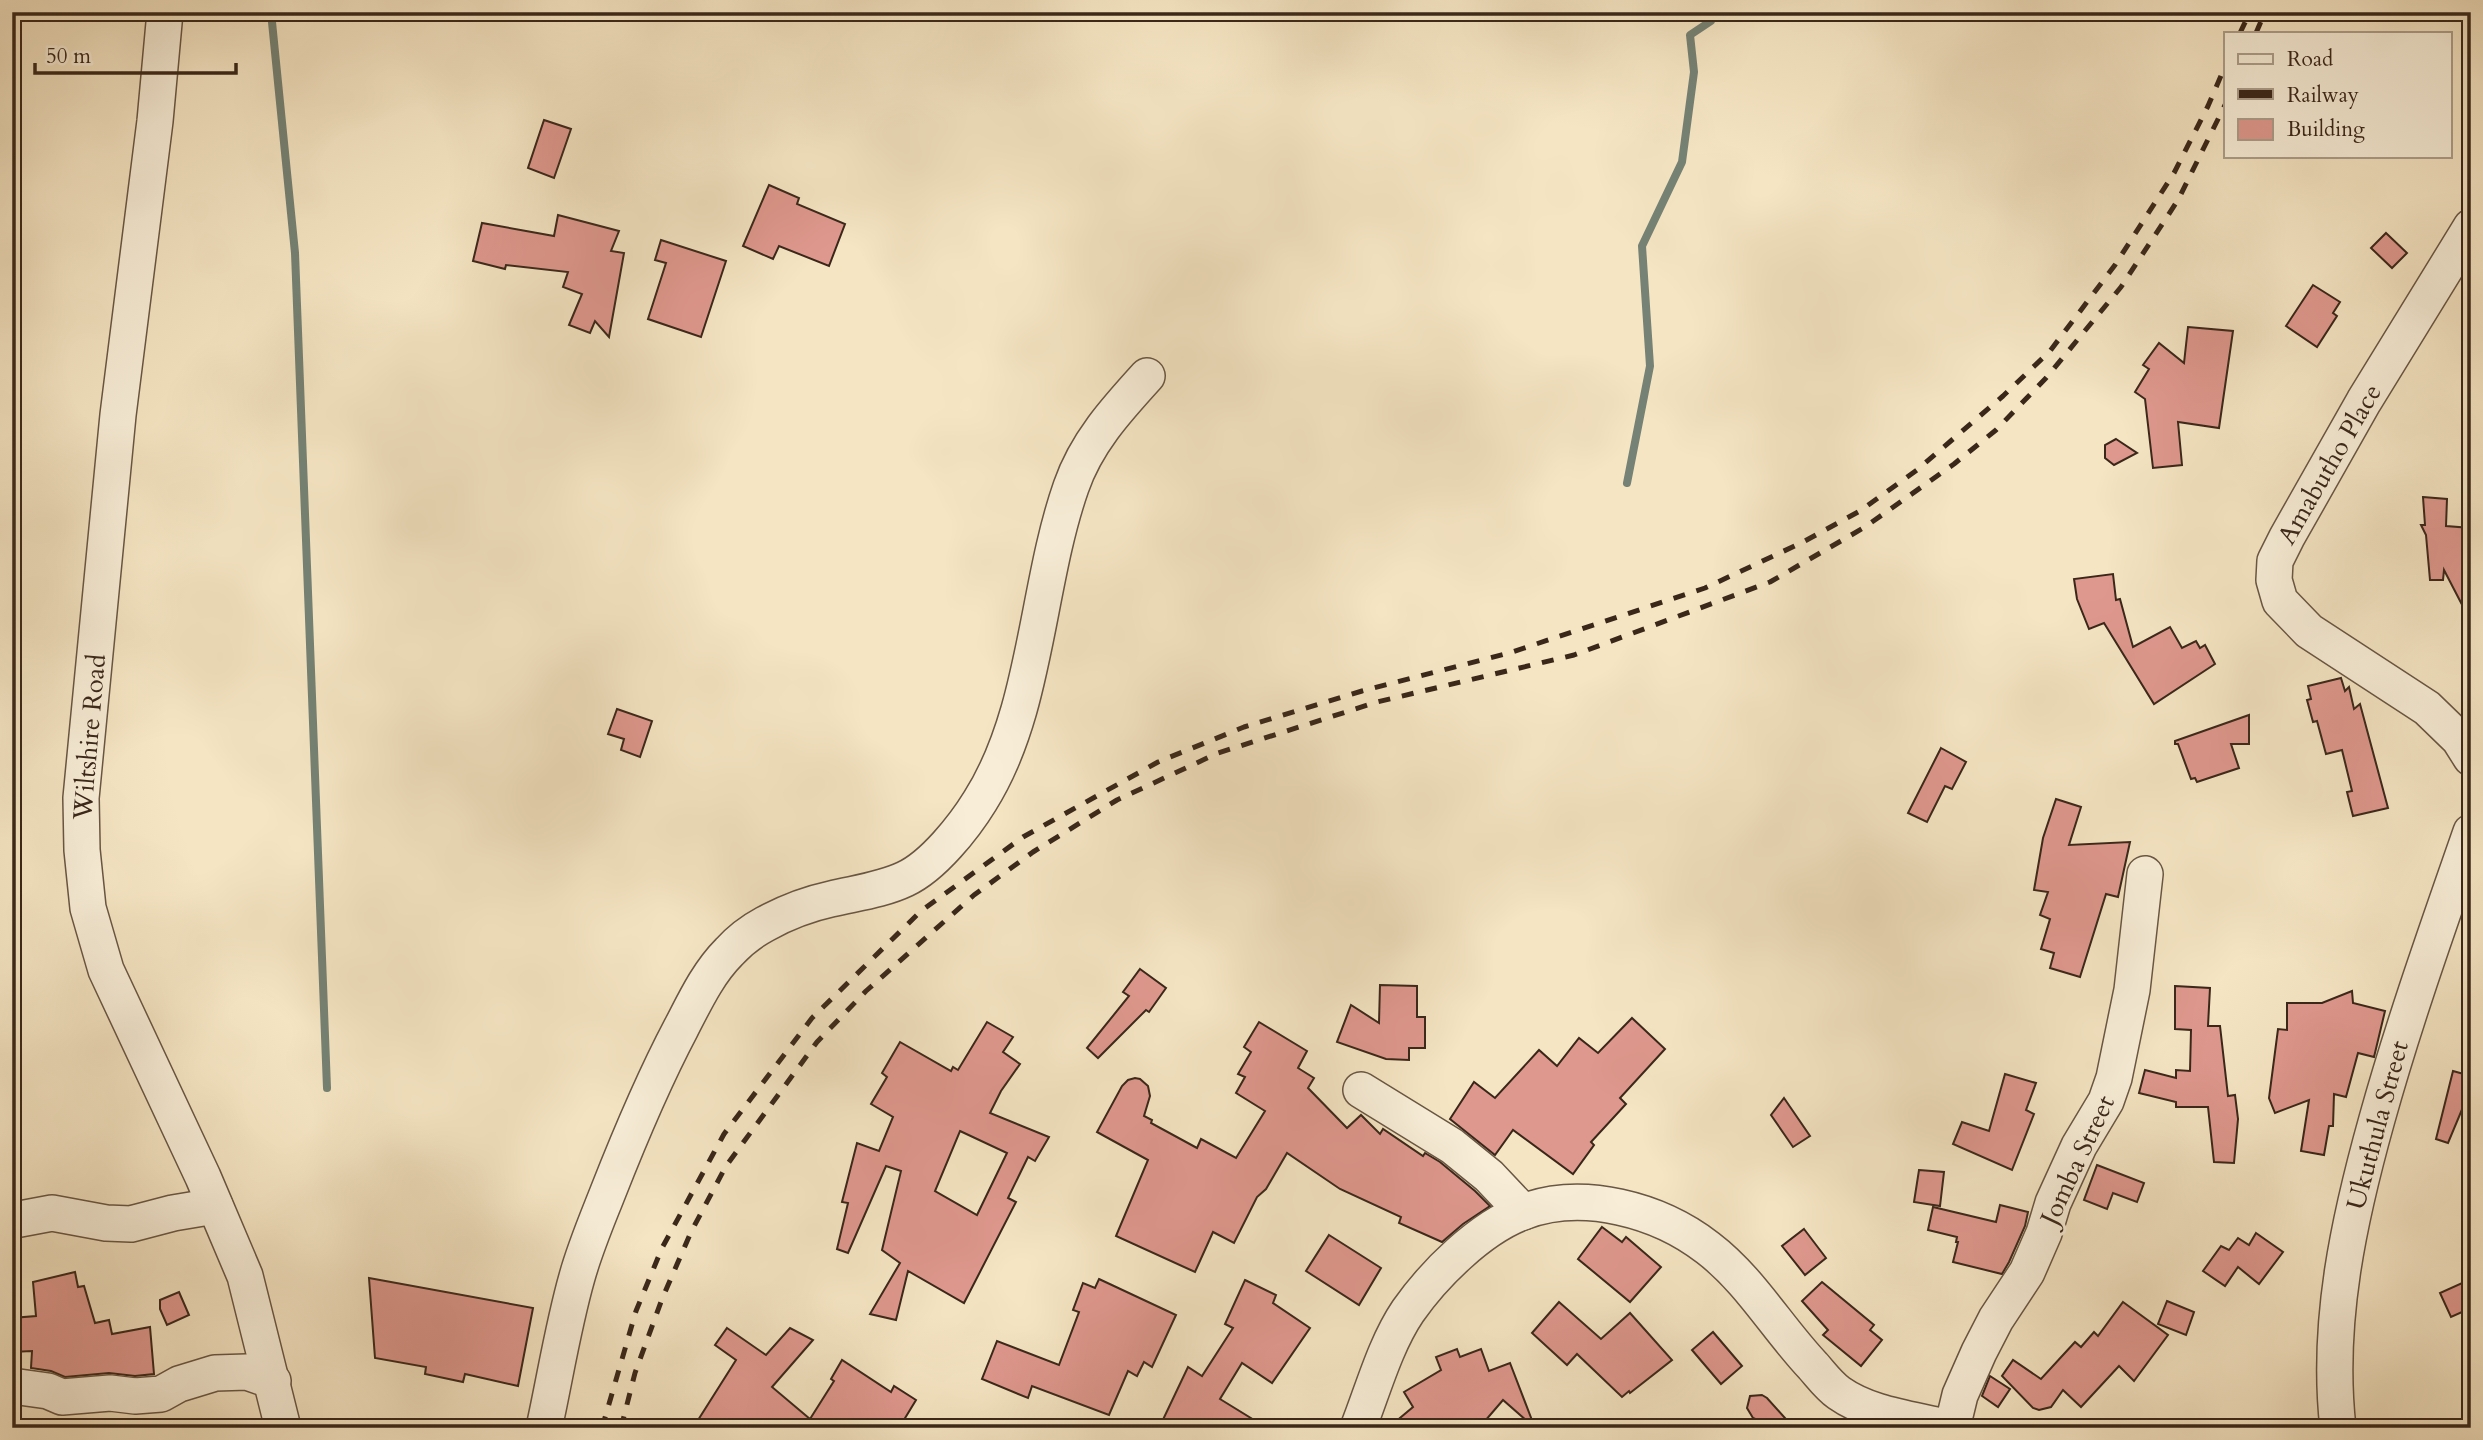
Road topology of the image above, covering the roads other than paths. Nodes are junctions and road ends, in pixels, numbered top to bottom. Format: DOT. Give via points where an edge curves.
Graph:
graph roads {
  1 [pos="165,12"];
  2 [pos="2471,227"];
  3 [pos="1147,376"];
  4 [pos="2471,758"];
  5 [pos="2471,832"];
  6 [pos="2145,874"];
  7 [pos="1361,1090"];
  8 [pos="215,1206"];
  9 [pos="1523,1212"];
  10 [pos="12,1217"];
  11 [pos="272,1381"];
  12 [pos="12,1386"];
  13 [pos="283,1428"];
  14 [pos="544,1428"];
  15 [pos="1358,1428"];
  16 [pos="1951,1428"];
  17 [pos="2338,1428"];
  1 -- 8 [label="street, Wiltshire Road" via="118,415 81,798 82,850 88,908 106,970"];
  2 -- 4 [label="street, Amabutho Place" via="2287,537 2275,561 2274,580 2280,601 2309,631 2427,708 2459,739"];
  3 -- 14 [label="street" via="1109,417 1072,486 1014,726 979,803 954,836 908,878 795,910 765,924 728,953 703,986 638,1115 592,1234 577,1276"];
  5 -- 17 [label="street, Ukuthula Street" via="2399,1040 2360,1180 2338,1311 2334,1391"];
  6 -- 16 [label="street, Jomba Street" via="2132,990 2106,1101 2079,1146 2027,1272 1979,1352"];
  7 -- 9 [label="street" via="1452,1146"];
  8 -- 10 [label="street" via="131,1224 52,1213"];
  8 -- 11 [label="street, Wiltshire Road" via="244,1276"];
  9 -- 15 [label="street" via="1470,1245 1408,1312"];
  9 -- 16 [label="street" via="1548,1205 1622,1206 1685,1231 1738,1274 1838,1392 1863,1406"];
  11 -- 12 [label="street" via="247,1372 215,1373 161,1394 135,1396 62,1396"];
  11 -- 13 [label="street, Wiltshire Road"];
}
